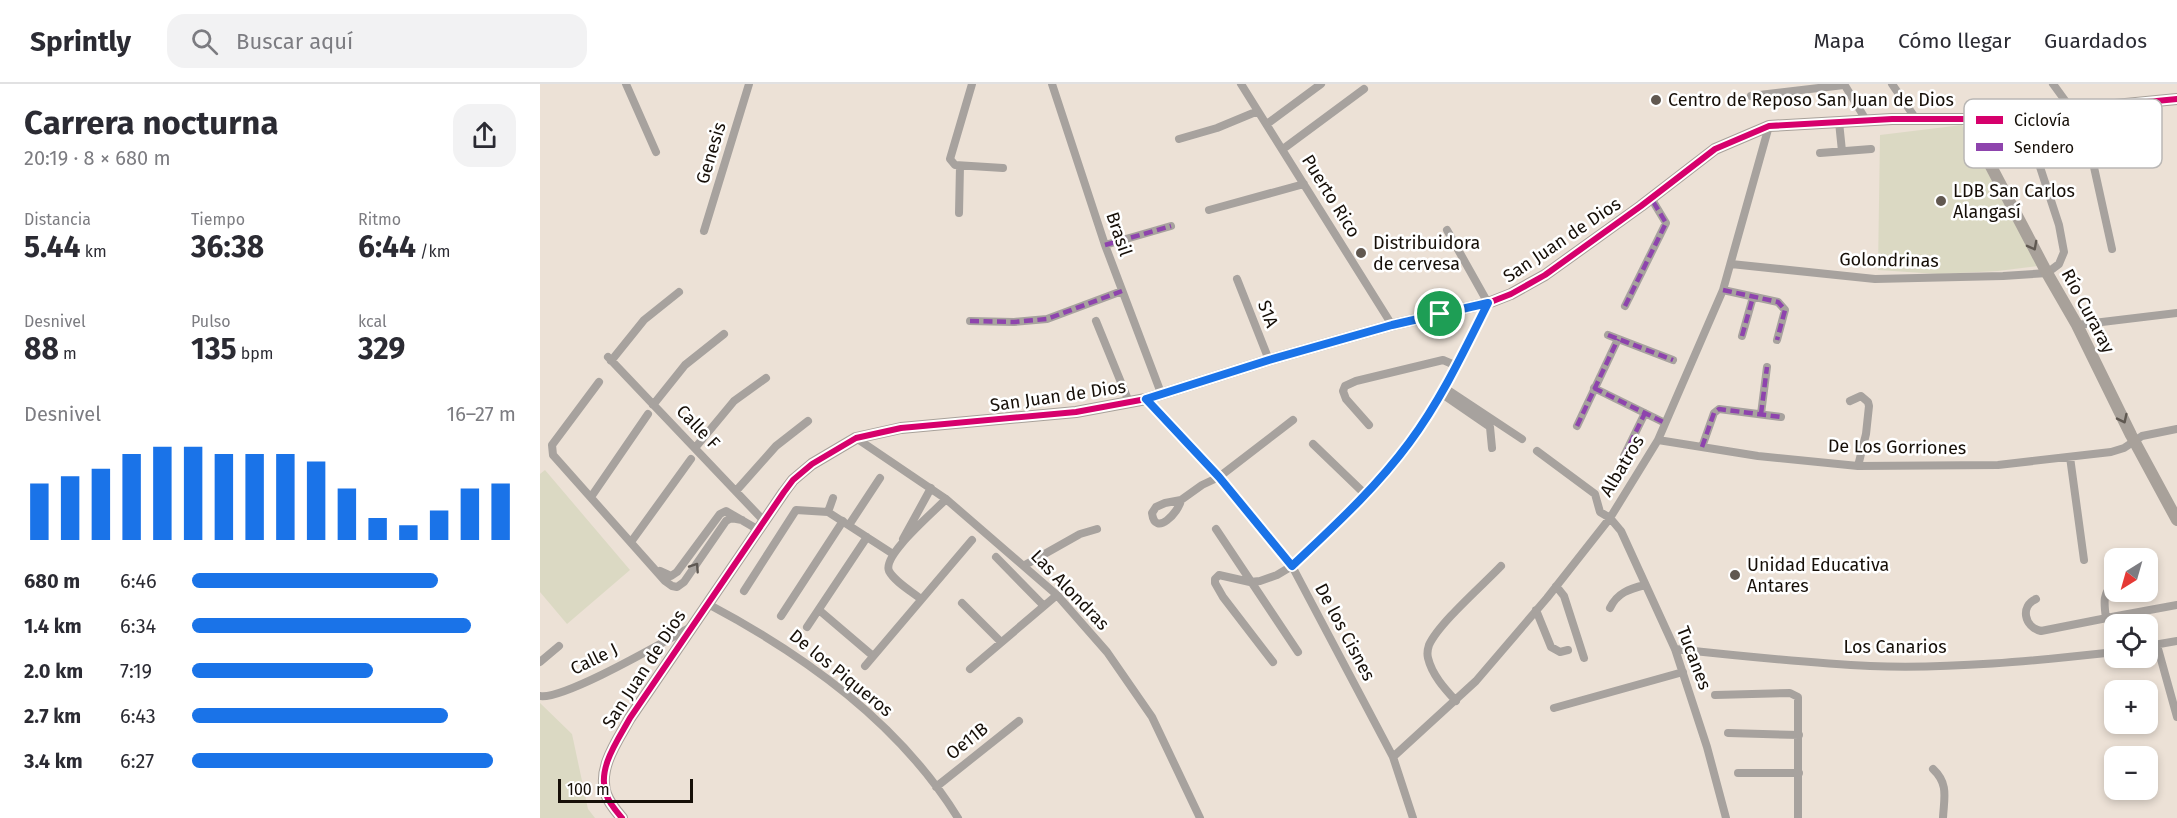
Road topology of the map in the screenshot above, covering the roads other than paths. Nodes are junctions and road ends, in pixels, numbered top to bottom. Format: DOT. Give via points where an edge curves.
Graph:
graph roads {
  1 [pos="626,84"];
  2 [pos="749,84"];
  3 [pos="972,84"];
  4 [pos="1052,84"];
  5 [pos="1241,84"];
  6 [pos="1321,84"];
  7 [pos="1892,84"];
  8 [pos="2053,84"];
  9 [pos="1844,85"];
  10 [pos="1795,87"];
  11 [pos="1364,89"];
  12 [pos="1751,96"];
  13 [pos="2064,99"];
  14 [pos="2177,99"];
  15 [pos="2162,101"];
  16 [pos="1258,111"];
  17 [pos="1916,119"];
  18 [pos="1964,119"];
  19 [pos="1866,120"];
  20 [pos="1839,122"];
  21 [pos="1267,124"];
  22 [pos="1768,126"];
  23 [pos="1179,140"];
  24 [pos="1283,149"];
  25 [pos="1871,149"];
  26 [pos="1842,151"];
  27 [pos="656,152"];
  28 [pos="1820,153"];
  29 [pos="960,166"];
  30 [pos="1003,168"];
  31 [pos="1992,168"];
  32 [pos="2040,168"];
  33 [pos="2094,168"];
  34 [pos="1304,184"];
  35 [pos="1651,198"];
  36 [pos="1209,210"];
  37 [pos="958,213"];
  38 [pos="1171,226"];
  39 [pos="1447,230"];
  40 [pos="704,231"];
  41 [pos="1105,245"];
  42 [pos="2112,249"];
  43 [pos="1731,264"];
  44 [pos="2047,273"];
  45 [pos="1237,279"];
  46 [pos="1723,290"];
  47 [pos="1122,291"];
  48 [pos="679,292"];
  49 [pos="1753,297"];
  50 [pos="1488,303"];
  51 [pos="1625,306"];
  52 [pos="2177,313"];
  53 [pos="970,321"];
  54 [pos="1096,321"];
  55 [pos="1392,325"];
  56 [pos="2077,325"];
  57 [pos="724,334"];
  58 [pos="1608,335"];
  59 [pos="1742,336"];
  60 [pos="1618,339"];
  61 [pos="1777,340"];
  62 [pos="1269,360"];
  63 [pos="1673,360"];
  64 [pos="1457,366"];
  65 [pos="1767,367"];
  66 [pos="766,378"];
  67 [pos="599,382"];
  68 [pos="1594,388"];
  69 [pos="1443,391"];
  70 [pos="1161,393"];
  71 [pos="1146,399"];
  72 [pos="1850,401"];
  73 [pos="1129,402"];
  74 [pos="653,405"];
  75 [pos="1644,413"];
  76 [pos="648,414"];
  77 [pos="1761,414"];
  78 [pos="1781,417"];
  79 [pos="1293,420"];
  80 [pos="808,421"];
  81 [pos="1665,423"];
  82 [pos="1369,425"];
  83 [pos="1576,426"];
  84 [pos="2177,429"];
  85 [pos="856,438"];
  86 [pos="1522,439"];
  87 [pos="1658,440"];
  88 [pos="2135,442"];
  89 [pos="1313,444"];
  90 [pos="1702,447"];
  91 [pos="694,448"];
  92 [pos="1492,448"];
  93 [pos="1537,451"];
  94 [pos="1624,456"];
  95 [pos="2070,457"];
  96 [pos="691,459"];
  97 [pos="1858,466"];
  98 [pos="1219,477"];
  99 [pos="880,478"];
  100 [pos="931,488"];
  101 [pos="736,491"];
  102 [pos="1366,495"];
  103 [pos="591,497"];
  104 [pos="832,498"];
  105 [pos="946,499"];
  106 [pos="1181,500"];
  107 [pos="828,512"];
  108 [pos="1610,518"];
  109 [pos="2177,520"];
  110 [pos="846,523"];
  111 [pos="760,524"];
  112 [pos="1097,529"];
  113 [pos="1216,529"];
  114 [pos="867,537"];
  115 [pos="972,540"];
  116 [pos="631,542"];
  117 [pos="895,551"];
  118 [pos="996,557"];
  119 [pos="2084,560"];
  120 [pos="1025,565"];
  121 [pos="1292,566"];
  122 [pos="1501,566"];
  123 [pos="1250,582"];
  124 [pos="1645,585"];
  125 [pos="1556,586"];
  126 [pos="744,591"];
  127 [pos="1057,595"];
  128 [pos="921,599"];
  129 [pos="2036,599"];
  130 [pos="962,603"];
  131 [pos="708,604"];
  132 [pos="2177,605"];
  133 [pos="1044,606"];
  134 [pos="1610,608"];
  135 [pos="819,610"];
  136 [pos="1536,610"];
  137 [pos="2142,614"];
  138 [pos="781,616"];
  139 [pos="2104,618"];
  140 [pos="692,626"];
  141 [pos="807,627"];
  142 [pos="2177,641"];
  143 [pos="1001,642"];
  144 [pos="2158,644"];
  145 [pos="559,646"];
  146 [pos="1675,649"];
  147 [pos="1568,650"];
  148 [pos="1298,652"];
  149 [pos="2104,652"];
  150 [pos="873,656"];
  151 [pos="1584,658"];
  152 [pos="540,662"];
  153 [pos="1273,662"];
  154 [pos="2158,662"];
  155 [pos="865,666"];
  156 [pos="970,669"];
  157 [pos="1683,672"];
  158 [pos="1715,694"];
  159 [pos="540,696"];
  160 [pos="1456,700"];
  161 [pos="1554,708"];
  162 [pos="2177,717"];
  163 [pos="1019,721"];
  164 [pos="1728,733"];
  165 [pos="1799,735"];
  166 [pos="1393,757"];
  167 [pos="1933,770"];
  168 [pos="1737,773"];
  169 [pos="1799,773"];
  170 [pos="936,787"];
  171 [pos="622,818"];
  172 [pos="958,818"];
  173 [pos="1200,818"];
  174 [pos="1413,818"];
  175 [pos="1726,818"];
  176 [pos="1798,818"];
  177 [pos="1943,818"];
  1 -- 27 [label="street"];
  2 -- 40 [label="street, Genesis"];
  3 -- 29 [label="street" via="951,152 952,163"];
  4 -- 41 [label="street, Brasil"];
  5 -- 16 [label="street, Puerto Rico"];
  6 -- 21 [label="street"];
  7 -- 17 [label="street"];
  8 -- 13 [label="street"];
  9 -- 10 [label="street"];
  9 -- 19 [label="street"];
  10 -- 12 [label="street"];
  11 -- 24 [label="street"];
  14 -- 15 [label="street, San Juan de Dios"];
  16 -- 21 [label="street, Puerto Rico"];
  16 -- 23 [label="street"];
  17 -- 18 [label="street, San Juan de Dios"];
  17 -- 19 [label="street, San Juan de Dios"];
  19 -- 20 [label="street, San Juan de Dios"];
  20 -- 22 [label="street, San Juan de Dios"];
  20 -- 26 [label="street"];
  21 -- 24 [label="street, Puerto Rico"];
  22 -- 35 [label="street, San Juan de Dios" via="1715,149"];
  22 -- 43 [label="street, Albatros"];
  24 -- 34 [label="street, Puerto Rico"];
  25 -- 26 [label="street"];
  26 -- 28 [label="street"];
  29 -- 30 [label="street"];
  29 -- 37 [label="street"];
  31 -- 44 [label="street, Río Curaray, one-way"];
  32 -- 44 [label="street" via="2064,252 2059,264"];
  33 -- 42 [label="street"];
  34 -- 36 [label="street"];
  34 -- 55 [label="street, Puerto Rico"];
  35 -- 50 [label="street, San Juan de Dios" via="1545,275"];
  35 -- 51 [label="street" via="1666,223"];
  38 -- 41 [label="street"];
  39 -- 50 [label="street"];
  41 -- 47 [label="street, Brasil"];
  43 -- 44 [label="street, Golondrinas" via="1875,279"];
  43 -- 46 [label="street, Albatros"];
  44 -- 56 [label="street, Río Curaray"];
  45 -- 62 [label="street, S1A"];
  46 -- 49 [label="street"];
  46 -- 81 [label="street, Albatros"];
  47 -- 53 [label="street" via="1047,319"];
  47 -- 70 [label="street, Brasil"];
  48 -- 74 [label="street, Calle F" via="644,320 610,359"];
  49 -- 59 [label="street"];
  49 -- 61 [label="street" via="1783,306"];
  50 -- 55 [label="street, San Juan de Dios"];
  50 -- 64 [label="street"];
  52 -- 56 [label="street"];
  54 -- 73 [label="street"];
  55 -- 62 [label="street, San Juan de Dios"];
  56 -- 88 [label="street, Río Curaray, one-way"];
  57 -- 74 [label="street" via="685,365"];
  58 -- 60 [label="street"];
  60 -- 63 [label="street"];
  60 -- 68 [label="street"];
  62 -- 70 [label="street, San Juan de Dios"];
  64 -- 69 [label="street"];
  64 -- 82 [label="street" via="1443,360 1345,386 1346,399"];
  65 -- 77 [label="street"];
  66 -- 91 [label="street" via="734,402"];
  67 -- 103 [label="street" via="551,450"];
  68 -- 75 [label="street"];
  68 -- 83 [label="street"];
  69 -- 86 [label="street"];
  69 -- 92 [label="street" via="1490,427"];
  69 -- 102 [label="street" via="1410,443"];
  70 -- 71 [label="street, San Juan de Dios"];
  71 -- 73 [label="street, San Juan de Dios"];
  71 -- 98 [label="street, De los Cisnes"];
  72 -- 97 [label="street" via="1861,396 1869,406"];
  73 -- 85 [label="street, San Juan de Dios" via="1076,412 901,428"];
  74 -- 91 [label="street, Calle F"];
  75 -- 81 [label="street"];
  75 -- 94 [label="street"];
  76 -- 103 [label="street"];
  77 -- 78 [label="street"];
  77 -- 90 [label="street" via="1719,409"];
  79 -- 98 [label="street"];
  80 -- 101 [label="street" via="776,446"];
  81 -- 87 [label="street, Albatros"];
  84 -- 88 [label="street, De Los Gorriones" via="2142,436"];
  85 -- 100 [label="street, Las Alondras"];
  85 -- 111 [label="street, San Juan de Dios" via="801,472"];
  87 -- 90 [label="street, De Los Gorriones"];
  87 -- 108 [label="street, Albatros"];
  88 -- 95 [label="street, De Los Gorriones" via="2111,452"];
  88 -- 109 [label="street, Río Curaray"];
  89 -- 102 [label="street"];
  90 -- 97 [label="street, De Los Gorriones"];
  91 -- 101 [label="street, Calle F"];
  93 -- 108 [label="street, Tucanes" via="1590,490 1597,498 1600,512"];
  95 -- 97 [label="street, De Los Gorriones" via="1998,465"];
  95 -- 119 [label="street"];
  96 -- 116 [label="street"];
  98 -- 106 [label="street"];
  98 -- 121 [label="street, De los Cisnes"];
  99 -- 110 [label="street"];
  100 -- 105 [label="street, Las Alondras"];
  100 -- 117 [label="street"];
  101 -- 111 [label="street, Calle F"];
  102 -- 121 [label="street"];
  103 -- 116 [label="street"];
  104 -- 107 [label="street"];
  105 -- 117 [label="street"];
  105 -- 120 [label="street, Las Alondras"];
  107 -- 110 [label="street"];
  107 -- 126 [label="street" via="795,511"];
  108 -- 124 [label="street, Tucanes" via="1621,531"];
  108 -- 125 [label="street, Albatros"];
  110 -- 114 [label="street"];
  110 -- 138 [label="street"];
  111 -- 116 [label="street" via="731,518 726,521 677,587 665,581"];
  111 -- 131 [label="street, San Juan de Dios"];
  112 -- 120 [label="street" via="1080,534"];
  113 -- 123 [label="street"];
  114 -- 117 [label="street"];
  114 -- 135 [label="street"];
  115 -- 128 [label="street"];
  117 -- 128 [label="street" via="889,560 891,574"];
  118 -- 133 [label="street"];
  120 -- 127 [label="street, Las Alondras"];
  121 -- 123 [label="street" via="1277,575"];
  121 -- 166 [label="street, De los Cisnes"];
  122 -- 160 [label="street" via="1441,627 1428,646 1434,671"];
  123 -- 148 [label="street"];
  123 -- 153 [label="street" via="1219,575 1215,579"];
  124 -- 134 [label="street" via="1620,594"];
  124 -- 146 [label="street, Tucanes"];
  125 -- 136 [label="street, Albatros"];
  125 -- 151 [label="street" via="1564,596"];
  127 -- 133 [label="street"];
  127 -- 173 [label="street, Las Alondras" via="1107,652 1152,717"];
  128 -- 150 [label="street"];
  129 -- 139 [label="street" via="2027,608 2026,618 2033,629 2041,631"];
  130 -- 143 [label="street"];
  131 -- 140 [label="street, San Juan de Dios"];
  131 -- 170 [label="street, De los Piqueros" via="772,639 824,675 873,716"];
  132 -- 137 [label="street"];
  133 -- 143 [label="street"];
  135 -- 141 [label="street"];
  135 -- 150 [label="street"];
  136 -- 147 [label="street" via="1551,647 1560,652"];
  136 -- 160 [label="street, Albatros"];
  140 -- 159 [label="street, Calle J" via="560,694"];
  140 -- 171 [label="street, San Juan de Dios" via="630,718 608,762 603,785 606,797"];
  142 -- 144 [label="street"];
  143 -- 156 [label="street"];
  145 -- 152 [label="street"];
  146 -- 149 [label="street, Los Canarios" via="1872,666 2046,660"];
  146 -- 157 [label="street, Tucanes"];
  150 -- 155 [label="street"];
  154 -- 162 [label="street"];
  157 -- 161 [label="street"];
  157 -- 175 [label="street, Tucanes"];
  158 -- 165 [label="street" via="1796,694 1800,699"];
  160 -- 166 [label="street, Albatros"];
  163 -- 170 [label="street, Oe11B"];
  164 -- 165 [label="street"];
  165 -- 169 [label="street"];
  166 -- 174 [label="street, De los Cisnes"];
  167 -- 177 [label="street" via="1945,788"];
  168 -- 169 [label="street"];
  169 -- 176 [label="street"];
  170 -- 172 [label="street, De los Piqueros"];
}
